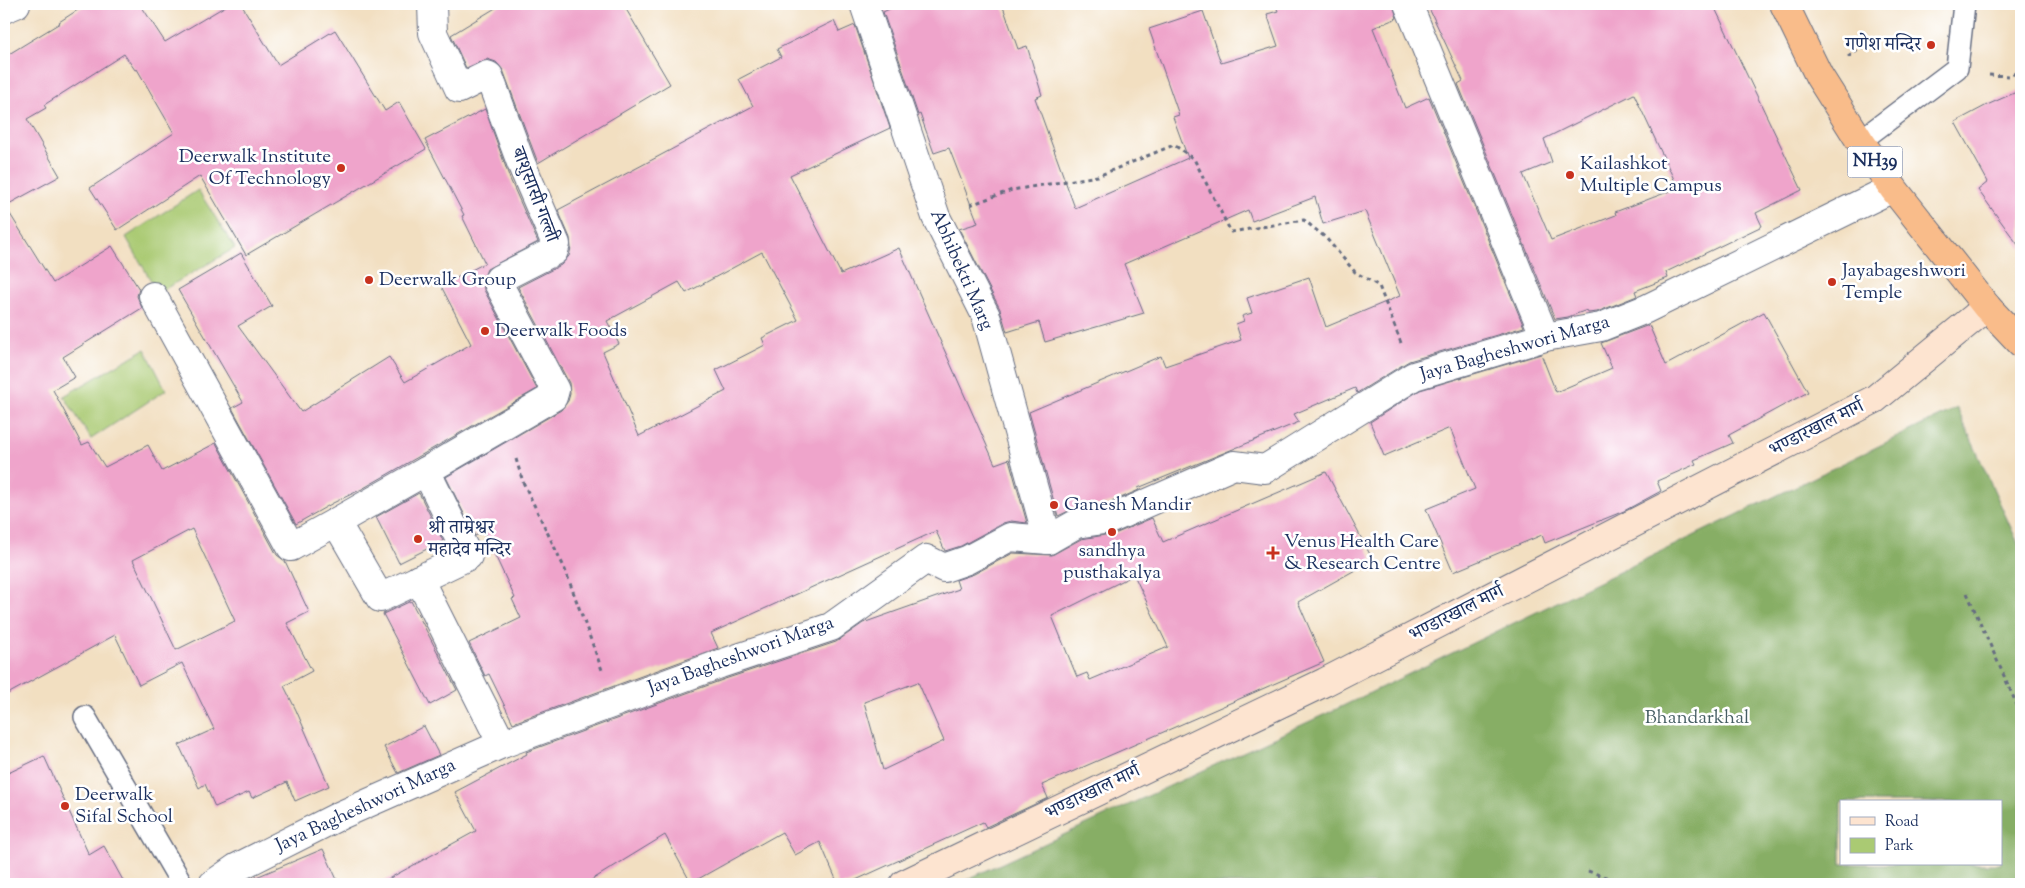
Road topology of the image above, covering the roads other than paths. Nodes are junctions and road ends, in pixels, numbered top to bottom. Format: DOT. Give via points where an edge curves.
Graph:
graph roads {
  1 [pos="16,4"];
  2 [pos="432,4"];
  3 [pos="864,4"];
  4 [pos="1408,4"];
  5 [pos="1784,4"];
  6 [pos="1964,4"];
  7 [pos="4,9"];
  8 [pos="1860,141"];
  9 [pos="1893,188"];
  10 [pos="153,296"];
  11 [pos="1987,307"];
  12 [pos="1545,337"];
  13 [pos="2021,343"];
  14 [pos="426,471"];
  15 [pos="336,522"];
  16 [pos="1048,540"];
  17 [pos="419,579"];
  18 [pos="85,717"];
  19 [pos="502,744"];
  20 [pos="182,884"];
  21 [pos="213,884"];
  22 [pos="904,884"];
  1 -- 7 [label="street"];
  2 -- 14 [label="street, बाशुसासी गल्ली" via="433,33 459,89 489,76 521,163 556,244 554,252 498,281 555,390 553,397"];
  3 -- 16 [label="street, Abhibekti Marg" via="936,217 986,316"];
  4 -- 12 [label="street"];
  5 -- 8 [label="highway, NH39" via="1819,76"];
  6 -- 8 [label="lane" via="1957,68"];
  8 -- 9 [label="highway, NH39"];
  9 -- 11 [label="highway, NH39"];
  9 -- 12 [label="street, Jaya Bagheshwori Marga" via="1646,309 1601,327"];
  10 -- 15 [label="street, बाशुसासी गल्ली" via="291,548"];
  11 -- 13 [label="highway, NH39"];
  11 -- 22 [label="main road, भण्डारखाल मार्ग" via="1875,398 1325,682"];
  12 -- 16 [label="street, Jaya Bagheshwori Marga" via="1414,376 1265,469 1234,465 1111,519 1076,524"];
  14 -- 15 [label="street, बाशुसासी गल्ली"];
  14 -- 17 [label="street" via="468,556"];
  15 -- 17 [label="street" via="380,598"];
  16 -- 19 [label="street, Jaya Bagheshwori Marga" via="1010,537 967,560 944,568 926,560 831,628 614,701"];
  17 -- 19 [label="street"];
  18 -- 20 [label="lane"];
  19 -- 21 [label="street, Jaya Bagheshwori Marga" via="341,815 236,868"];
}
